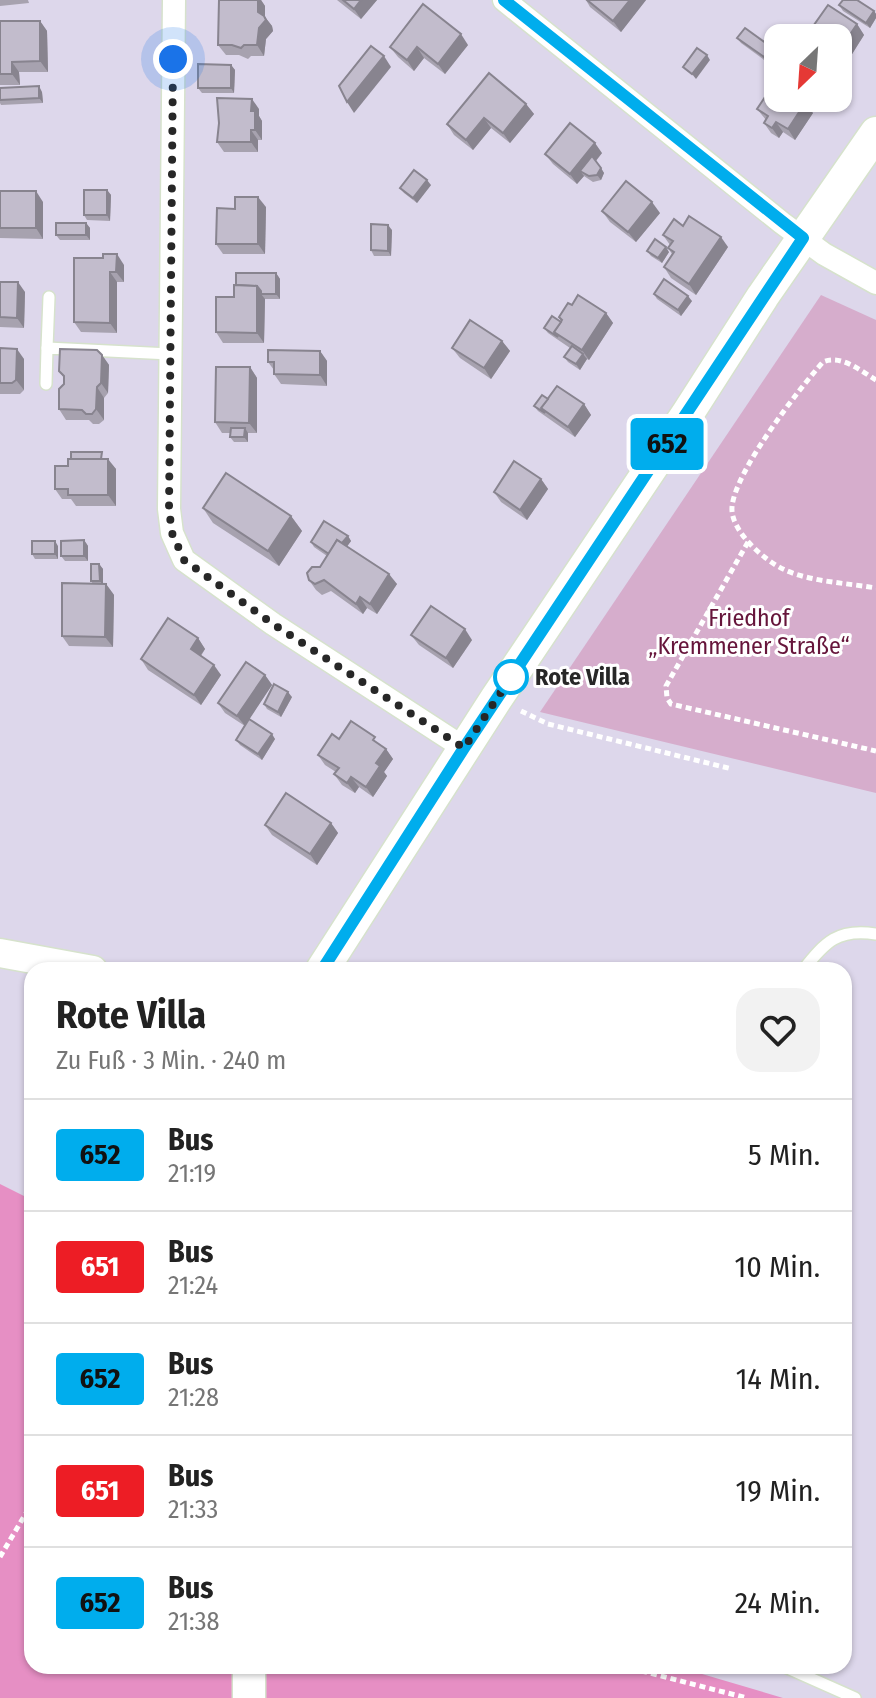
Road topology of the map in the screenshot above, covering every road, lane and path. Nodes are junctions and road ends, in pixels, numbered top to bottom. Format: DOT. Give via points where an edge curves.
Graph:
graph roads {
  1 [pos="174,0"];
  2 [pos="507,1"];
  3 [pos="876,133"];
  4 [pos="803,238"];
  5 [pos="876,283"];
  6 [pos="49,297"];
  7 [pos="47,348"];
  8 [pos="170,354"];
  9 [pos="876,380"];
  10 [pos="46,384"];
  11 [pos="748,542"];
  12 [pos="876,588"];
  13 [pos="496,699"];
  14 [pos="464,748"];
  15 [pos="876,751"];
  16 [pos="732,769"];
  17 [pos="876,934"];
  18 [pos="0,953"];
  19 [pos="49,962"];
  20 [pos="327,962"];
  21 [pos="809,962"];
  22 [pos="24,1516"];
  23 [pos="0,1557"];
  24 [pos="249,1674"];
  25 [pos="653,1674"];
  26 [pos="801,1674"];
  27 [pos="249,1698"];
  28 [pos="747,1698"];
  29 [pos="855,1698"];
  1 -- 8 [label="street"];
  2 -- 4 [label="street"];
  3 -- 4 [label="main road"];
  4 -- 5 [label="street"];
  4 -- 13 [label="main road"];
  6 -- 7 [label="lane"];
  7 -- 8 [label="lane"];
  7 -- 10 [label="lane"];
  8 -- 14 [label="street" via="169,509 184,560"];
  9 -- 11 [label="path" via="842,360 830,359 811,375 739,481 731,509"];
  11 -- 12 [label="path" via="785,570"];
  11 -- 15 [label="path" via="666,686 667,698 671,704"];
  13 -- 14 [label="main road"];
  13 -- 16 [label="path" via="548,724"];
  14 -- 20 [label="main road"];
  17 -- 21 [label="lane" via="837,936"];
  18 -- 19 [label="street"];
  22 -- 23 [label="path"];
  24 -- 27 [label="main road"];
  25 -- 28 [label="path"];
  26 -- 29 [label="lane"];
}
